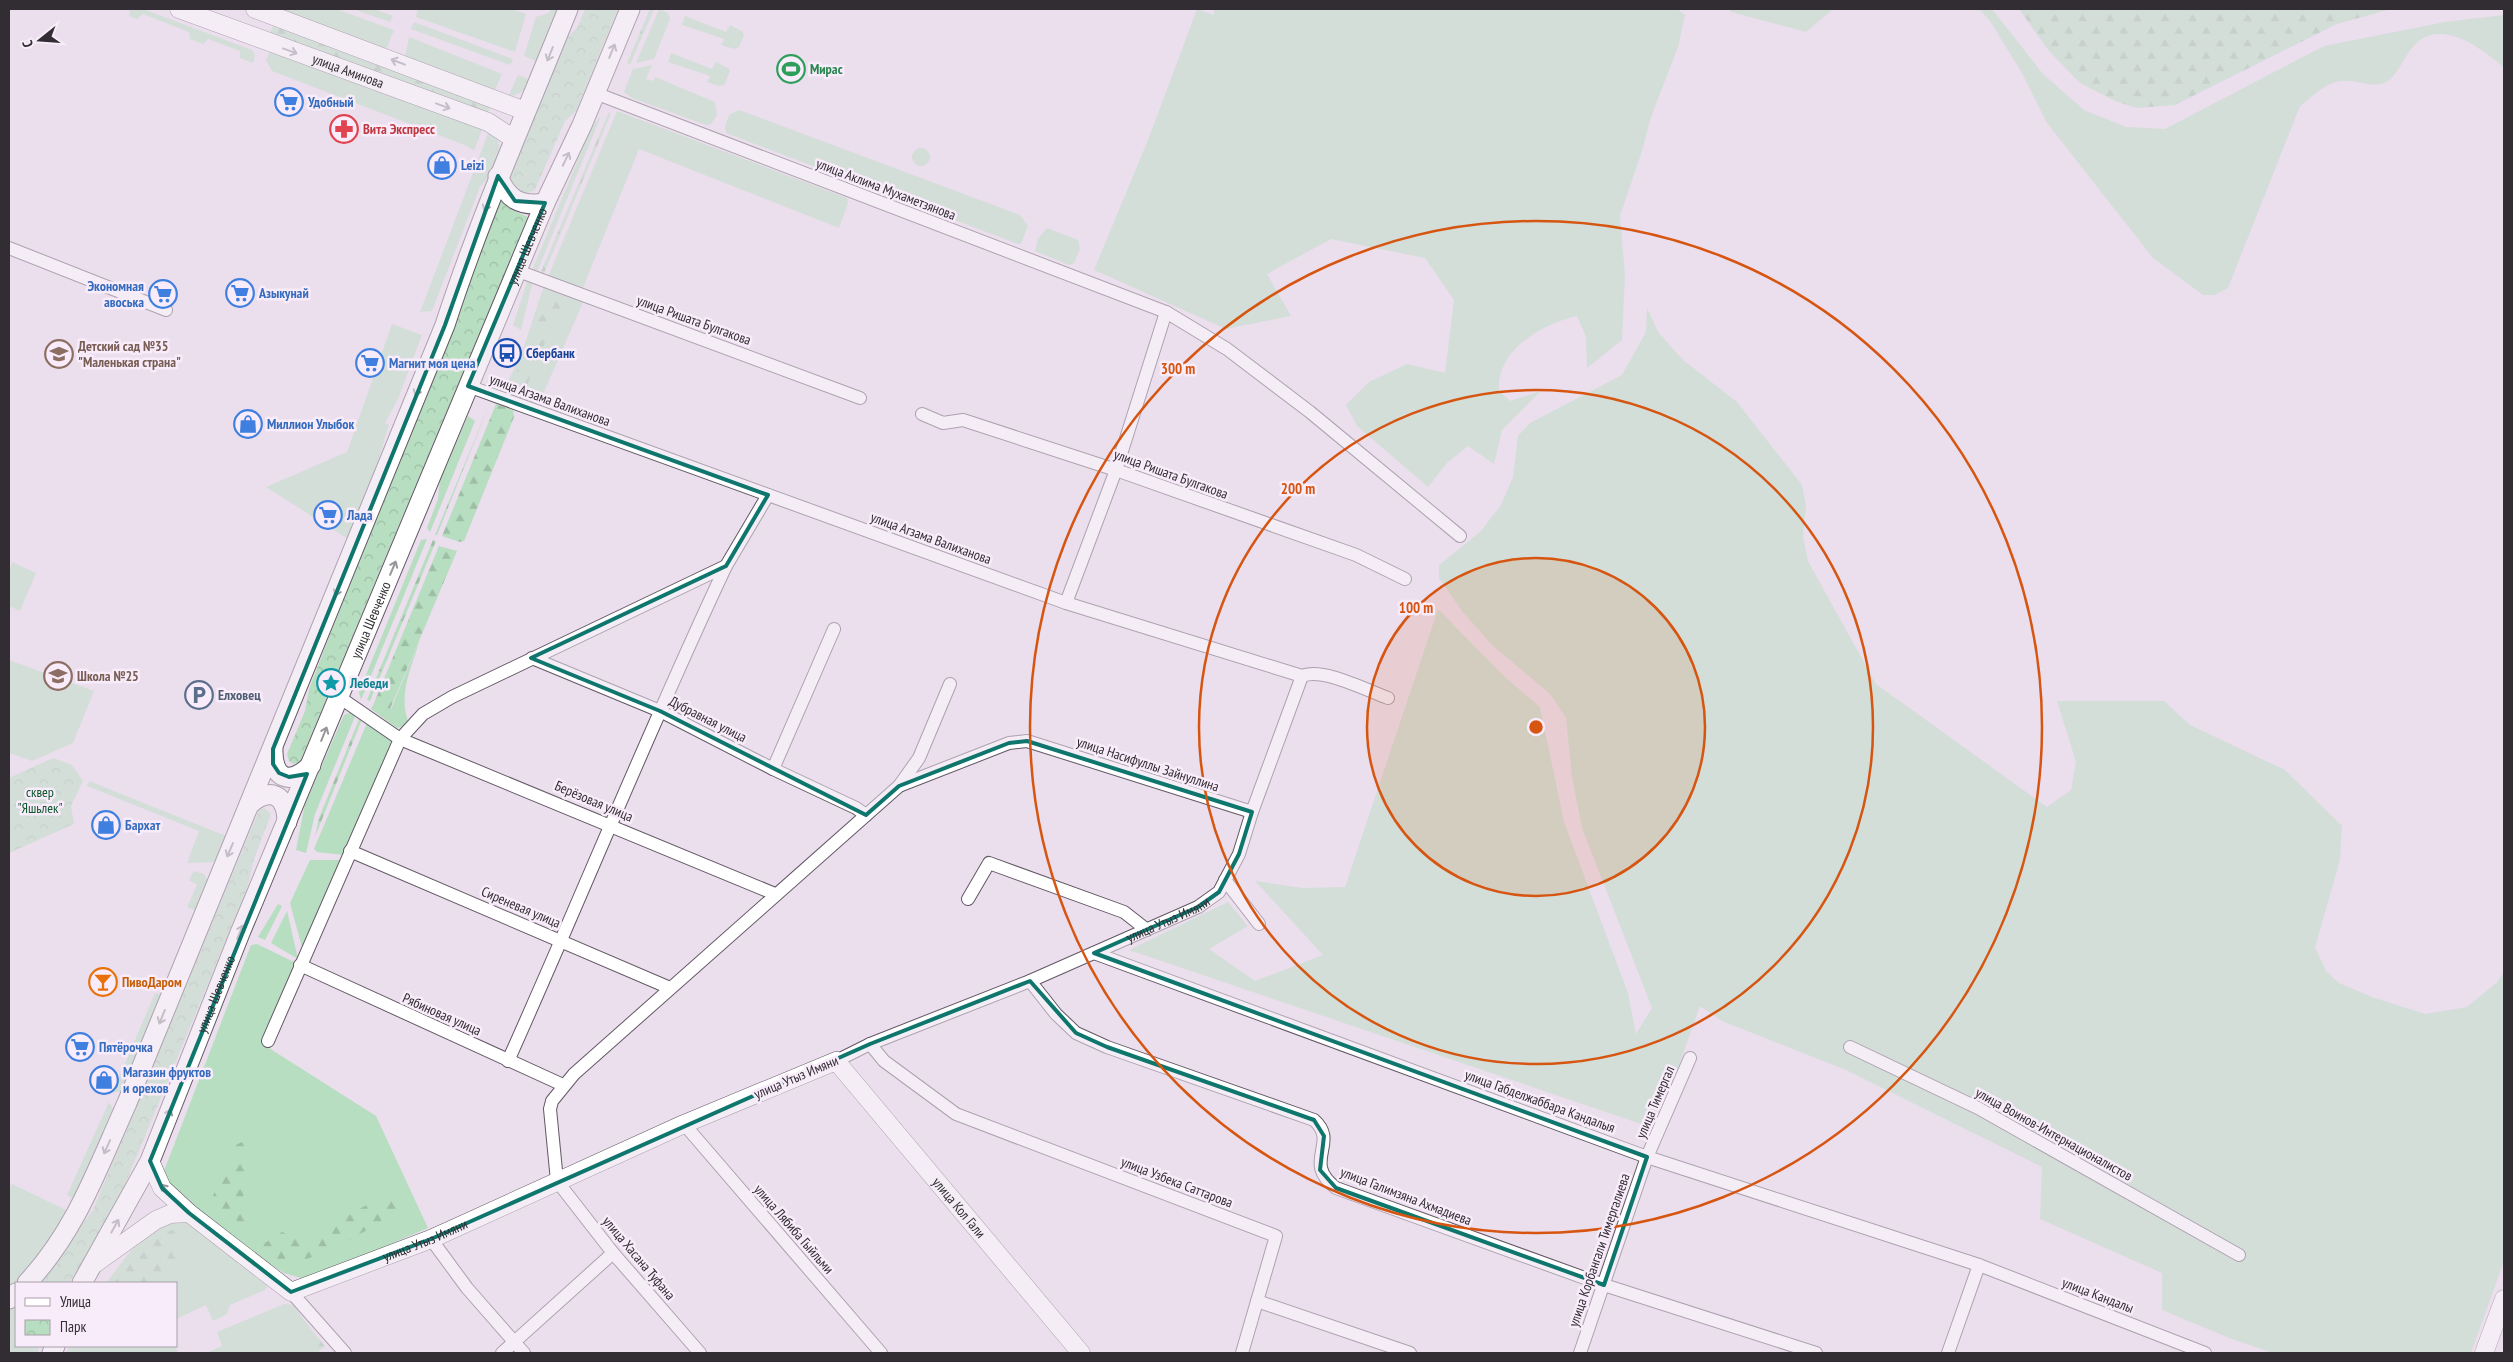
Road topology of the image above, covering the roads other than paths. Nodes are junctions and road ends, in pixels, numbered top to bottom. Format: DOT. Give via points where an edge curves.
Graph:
graph roads {
  1 [pos="179,9"];
  2 [pos="247,9"];
  3 [pos="568,9"];
  4 [pos="630,9"];
  5 [pos="263,12"];
  6 [pos="232,29"];
  7 [pos="260,40"];
  8 [pos="595,93"];
  9 [pos="525,111"];
  10 [pos="514,139"];
  11 [pos="498,176"];
  12 [pos="545,203"];
  13 [pos="9,248"];
  14 [pos="518,270"];
  15 [pos="166,310"];
  16 [pos="1166,312"];
  17 [pos="468,386"];
  18 [pos="860,398"];
  19 [pos="922,414"];
  20 [pos="1116,470"];
  21 [pos="768,495"];
  22 [pos="1460,536"];
  23 [pos="726,566"];
  24 [pos="1405,579"];
  25 [pos="1066,603"];
  26 [pos="834,629"];
  27 [pos="532,658"];
  28 [pos="1302,676"];
  29 [pos="950,684"];
  30 [pos="339,698"];
  31 [pos="1388,698"];
  32 [pos="660,711"];
  33 [pos="400,738"];
  34 [pos="274,748"];
  35 [pos="311,766"];
  36 [pos="773,769"];
  37 [pos="900,786"];
  38 [pos="249,805"];
  39 [pos="1252,812"];
  40 [pos="866,815"];
  41 [pos="287,822"];
  42 [pos="612,825"];
  43 [pos="355,853"];
  44 [pos="1225,880"];
  45 [pos="775,894"];
  46 [pos="968,899"];
  47 [pos="1259,924"];
  48 [pos="1147,930"];
  49 [pos="562,941"];
  50 [pos="1094,953"];
  51 [pos="305,968"];
  52 [pos="1030,981"];
  53 [pos="670,988"];
  54 [pos="268,1041"];
  55 [pos="870,1044"];
  56 [pos="1850,1047"];
  57 [pos="1690,1058"];
  58 [pos="508,1061"];
  59 [pos="836,1061"];
  60 [pos="563,1085"];
  61 [pos="684,1124"];
  62 [pos="1647,1157"];
  63 [pos="150,1161"];
  64 [pos="557,1181"];
  65 [pos="189,1213"];
  66 [pos="431,1239"];
  67 [pos="613,1253"];
  68 [pos="2238,1255"];
  69 [pos="93,1265"];
  70 [pos="1979,1265"];
  71 [pos="28,1282"];
  72 [pos="83,1282"];
  73 [pos="1604,1284"];
  74 [pos="291,1292"];
  75 [pos="2504,1299"];
  76 [pos="1257,1301"];
  77 [pos="515,1342"];
  78 [pos="345,1353"];
  79 [pos="502,1353"];
  80 [pos="524,1353"];
  81 [pos="700,1353"];
  82 [pos="881,1353"];
  83 [pos="1081,1353"];
  84 [pos="1242,1353"];
  85 [pos="1410,1353"];
  86 [pos="1580,1353"];
  87 [pos="1816,1353"];
  88 [pos="1948,1353"];
  89 [pos="2205,1353"];
  90 [pos="2484,1353"];
  1 -- 6 [label="street, улица Аминова"];
  2 -- 6 [label="street" via="247,21 241,28"];
  3 -- 9 [label="main road, one-way"];
  8 -- 4 [label="main road, улица Шевченко, one-way"];
  5 -- 7 [label="street"];
  9 -- 5 [label="street, улица Аминова, one-way"];
  6 -- 7 [label="street, улица Аминова"];
  7 -- 10 [label="street, улица Аминова, one-way" via="488,122"];
  12 -- 8 [label="main road, улица Шевченко, one-way"];
  8 -- 16 [label="street, улица Аклима Мухаметзянова"];
  9 -- 10 [label="main road"];
  10 -- 11 [label="main road"];
  11 -- 12 [label="main road" via="502,187 515,201 526,205"];
  11 -- 34 [label="main road, one-way" via="445,325"];
  12 -- 14 [label="main road, улица Шевченко"];
  13 -- 15 [label="street"];
  14 -- 17 [label="main road, улица Шевченко"];
  14 -- 18 [label="street, улица Ришата Булгакова"];
  16 -- 20 [label="street"];
  16 -- 22 [label="street, улица Аклима Мухаметзянова" via="1227,349"];
  17 -- 21 [label="street, улица Агзама Валиханова"];
  30 -- 17 [label="main road, улица Шевченко, one-way"];
  19 -- 20 [label="street, улица Ришата Булгакова" via="943,423 963,420"];
  20 -- 24 [label="street, улица Ришата Булгакова" via="1356,555"];
  20 -- 25 [label="street"];
  21 -- 23 [label="street"];
  21 -- 25 [label="street, улица Агзама Валиханова"];
  23 -- 27 [label="street"];
  23 -- 32 [label="street"];
  25 -- 28 [label="street, улица Агзама Валиханова"];
  26 -- 36 [label="street"];
  27 -- 32 [label="street, Дубравная улица"];
  27 -- 33 [label="street" via="423,714"];
  28 -- 31 [label="street, улица Агзама Валиханова" via="1311,672 1324,674"];
  28 -- 39 [label="street"];
  29 -- 37 [label="street" via="919,758"];
  30 -- 33 [label="street, Берёзовая улица"];
  35 -- 30 [label="main road, улица Шевченко, one-way"];
  32 -- 36 [label="street, Дубравная улица"];
  32 -- 42 [label="street"];
  33 -- 42 [label="street, Берёзовая улица"];
  33 -- 43 [label="street"];
  34 -- 35 [label="main road" via="273,764 279,773 289,777 301,775"];
  34 -- 38 [label="main road"];
  35 -- 41 [label="main road, улица Шевченко"];
  36 -- 40 [label="street, Дубравная улица"];
  37 -- 39 [label="street, улица Насифуллы Зайнуллина" via="1009,743 1027,741"];
  37 -- 40 [label="street"];
  38 -- 41 [label="main road" via="259,796 270,794 281,798 287,808"];
  38 -- 71 [label="main road, one-way" via="127,1103 78,1212 62,1241"];
  39 -- 44 [label="street, улица Утыз Имяни" via="1239,854"];
  40 -- 45 [label="street"];
  63 -- 41 [label="main road, улица Шевченко, one-way"];
  42 -- 45 [label="street, Берёзовая улица"];
  42 -- 49 [label="street"];
  43 -- 49 [label="street, Сиреневая улица"];
  43 -- 51 [label="street"];
  44 -- 47 [label="street"];
  44 -- 48 [label="street, улица Утыз Имяни" via="1219,892 1198,907"];
  45 -- 53 [label="street"];
  46 -- 48 [label="street" via="989,863 1124,912"];
  48 -- 50 [label="street, улица Утыз Имяни"];
  49 -- 53 [label="street, Сиреневая улица"];
  49 -- 58 [label="street"];
  50 -- 52 [label="street, улица Утыз Имяни"];
  50 -- 62 [label="street, улица Габделжаббара Кандалыя"];
  51 -- 54 [label="street"];
  51 -- 58 [label="street, Рябиновая улица"];
  52 -- 55 [label="street, улица Утыз Имяни"];
  52 -- 73 [label="street, улица Галимзяна Ахмадиева" via="1076,1033 1106,1048 1314,1120 1324,1136 1320,1170 1326,1181 1336,1188"];
  53 -- 60 [label="street"];
  55 -- 59 [label="street, улица Утыз Имяни"];
  55 -- 76 [label="street, улица Узбека Саттарова" via="884,1060 956,1114 1276,1236"];
  56 -- 68 [label="street, улица Воинов-Интернационалистов" via="1978,1108"];
  57 -- 62 [label="street, улица Тимергал"];
  58 -- 60 [label="street, Рябиновая улица"];
  59 -- 61 [label="street, улица Утыз Имяни"];
  59 -- 83 [label="street, улица Кол Гали"];
  60 -- 64 [label="street" via="550,1109"];
  61 -- 64 [label="street, улица Утыз Имяни"];
  61 -- 82 [label="street, улица Лябиба Гыйльми"];
  62 -- 70 [label="street, улица Габделжаббара Кандалыя"];
  62 -- 73 [label="street, улица Корбангали Тимергалиева"];
  65 -- 63 [label="street, one-way" via="162,1188"];
  69 -- 63 [label="main road, улица Шевченко, one-way"];
  64 -- 66 [label="street, улица Утыз Имяни"];
  64 -- 67 [label="street, улица Хасана Туфана"];
  65 -- 69 [label="street" via="170,1214 156,1220"];
  65 -- 74 [label="street"];
  66 -- 74 [label="street, улица Утыз Имяни"];
  66 -- 77 [label="street" via="467,1288"];
  67 -- 77 [label="street"];
  67 -- 81 [label="street, улица Хасана Туфана"];
  69 -- 72 [label="main road, улица Шевченко"];
  70 -- 88 [label="street"];
  70 -- 89 [label="street, улица Кандалы"];
  73 -- 86 [label="street, улица Корбангали Тимергалиева"];
  73 -- 87 [label="street, улица Галимзяна Ахмадиева"];
  74 -- 78 [label="street"];
  75 -- 90 [label="street"];
  76 -- 84 [label="street"];
  76 -- 85 [label="street"];
  77 -- 79 [label="street"];
  77 -- 80 [label="street"];
}
